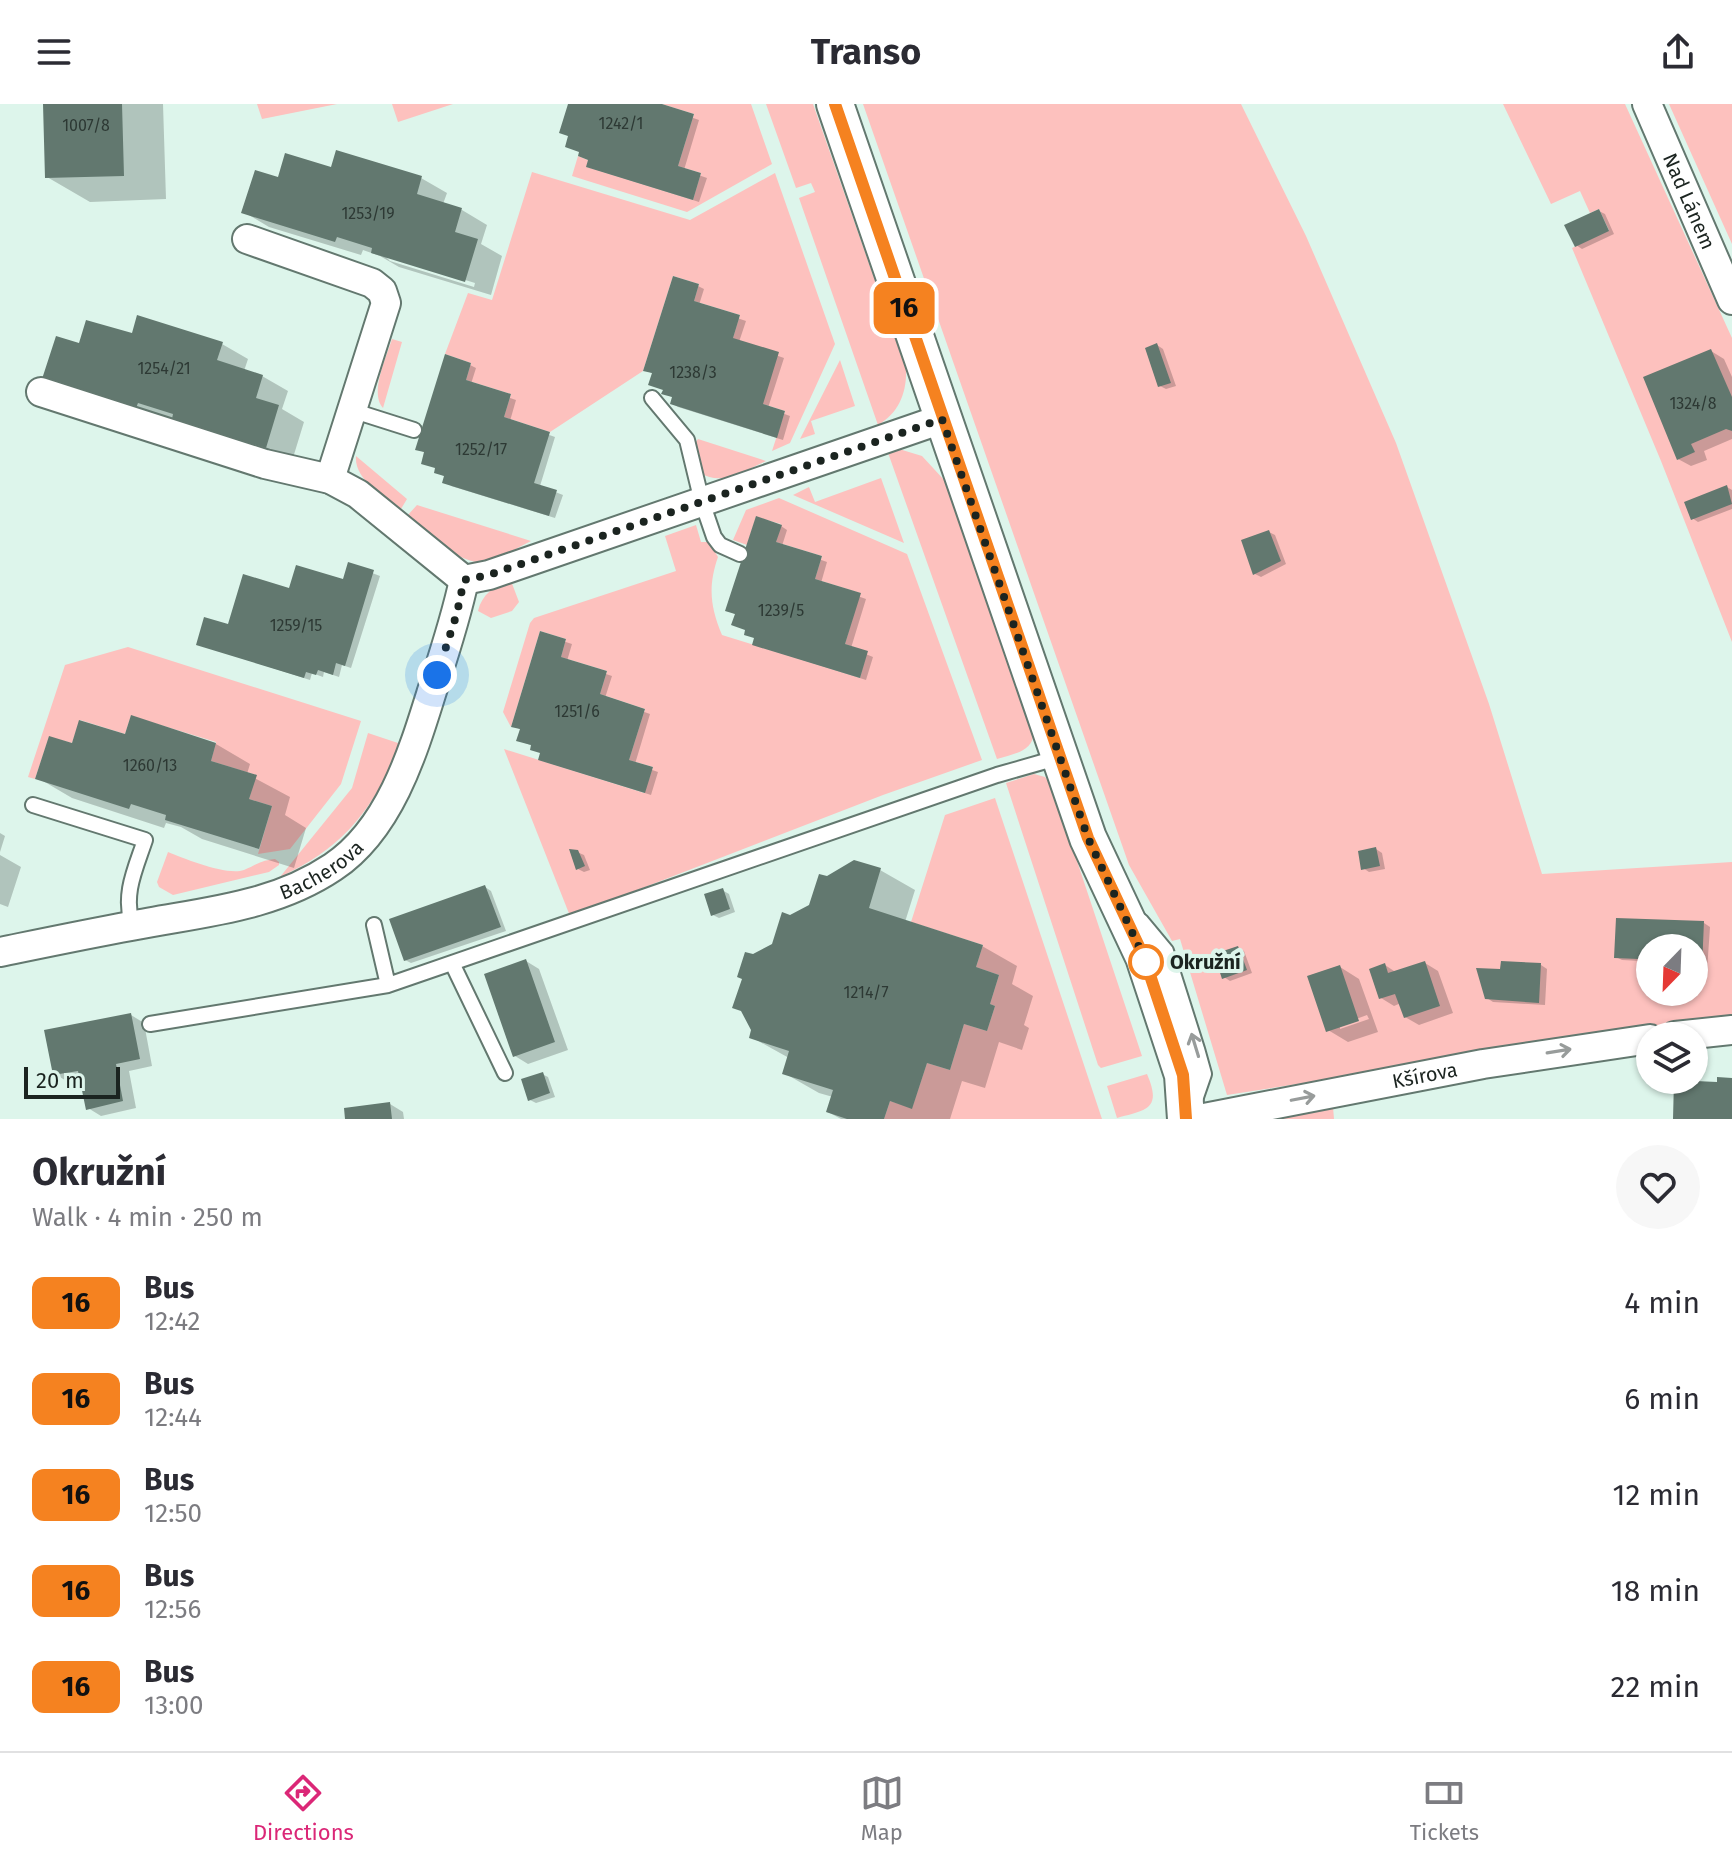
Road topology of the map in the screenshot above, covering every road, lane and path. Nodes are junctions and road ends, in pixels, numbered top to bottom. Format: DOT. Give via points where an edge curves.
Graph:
graph roads {
  1 [pos="835,104"];
  2 [pos="1647,104"];
  3 [pos="247,239"];
  4 [pos="1732,300"];
  5 [pos="41,392"];
  6 [pos="652,398"];
  7 [pos="351,410"];
  8 [pos="942,419"];
  9 [pos="414,430"];
  10 [pos="330,479"];
  11 [pos="702,502"];
  12 [pos="740,554"];
  13 [pos="464,580"];
  14 [pos="1060,757"];
  15 [pos="33,805"];
  16 [pos="1088,838"];
  17 [pos="132,925"];
  18 [pos="374,925"];
  19 [pos="0,952"];
  20 [pos="452,963"];
  21 [pos="388,985"];
  22 [pos="150,1024"];
  23 [pos="1732,1030"];
  24 [pos="1708,1033"];
  25 [pos="1636,1041"];
  26 [pos="505,1073"];
  27 [pos="1186,1119"];
  28 [pos="1199,1119"];
  1 -- 8 [label="street"];
  2 -- 4 [label="street, Nad Lánem"];
  3 -- 7 [label="street" via="382,291 386,303"];
  5 -- 10 [label="street" via="265,464"];
  6 -- 11 [label="lane" via="687,440"];
  7 -- 9 [label="lane"];
  7 -- 10 [label="street"];
  8 -- 11 [label="street"];
  8 -- 14 [label="street"];
  10 -- 13 [label="street" via="358,494"];
  11 -- 12 [label="lane" via="714,537"];
  11 -- 13 [label="street"];
  13 -- 17 [label="street, Bacherova" via="411,757 396,790 362,839 336,866 297,888 237,908"];
  14 -- 16 [label="street"];
  14 -- 20 [label="lane"];
  15 -- 17 [label="lane" via="145,840 129,888"];
  16 -- 27 [label="street" via="1165,1079"];
  27 -- 16 [label="street, one-way" via="1183,1075 1144,957"];
  17 -- 19 [label="street, Bacherova"];
  18 -- 21 [label="lane"];
  20 -- 21 [label="lane"];
  20 -- 26 [label="lane"];
  21 -- 22 [label="lane"];
  23 -- 24 [label="street"];
  28 -- 25 [label="street, Kšírova, one-way" via="1483,1064"];
}
